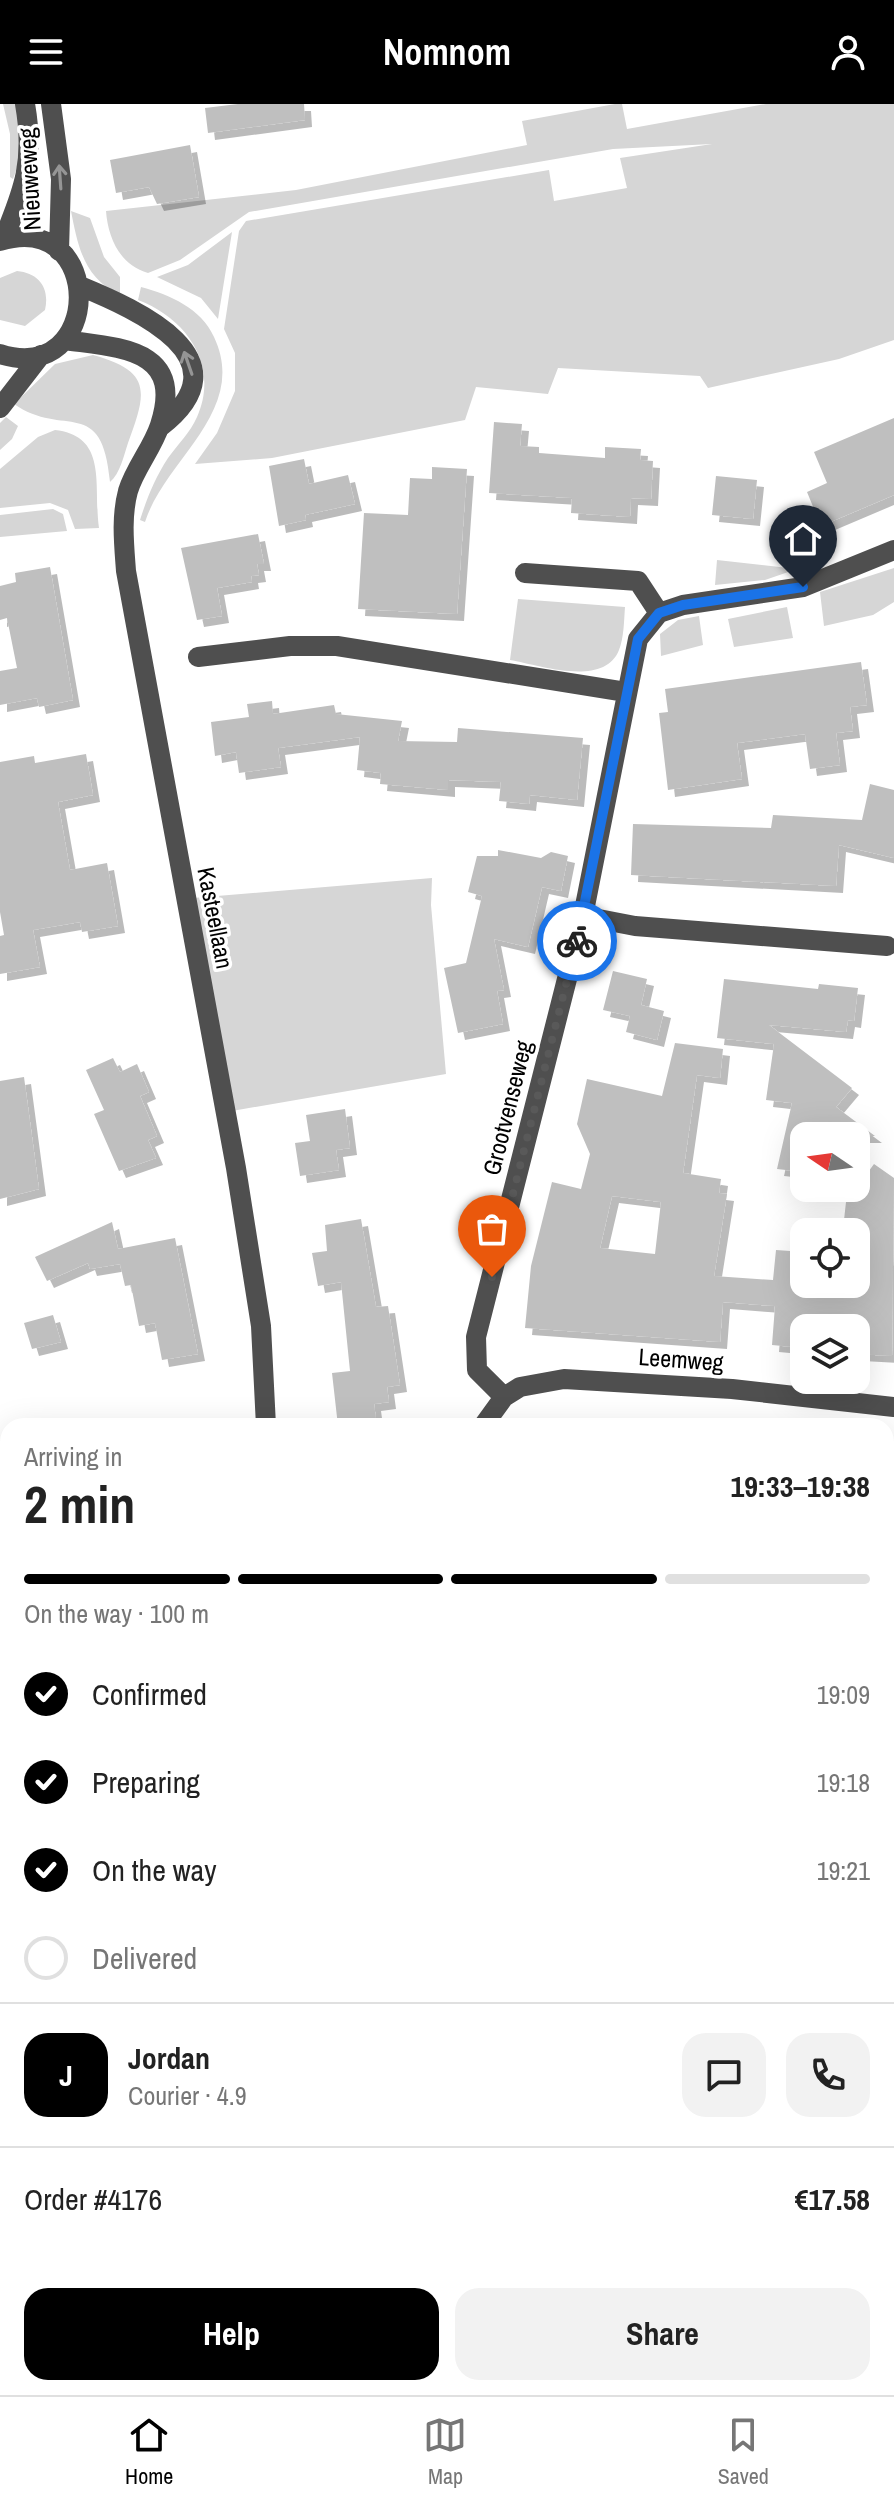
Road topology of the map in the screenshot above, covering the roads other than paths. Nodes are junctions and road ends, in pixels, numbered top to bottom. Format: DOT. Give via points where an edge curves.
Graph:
graph roads {
  1 [pos="25,104"];
  2 [pos="51,104"];
  3 [pos="1,241"];
  4 [pos="59,251"];
  5 [pos="80,286"];
  6 [pos="65,340"];
  7 [pos="0,354"];
  8 [pos="41,355"];
  9 [pos="0,408"];
  10 [pos="160,427"];
  11 [pos="894,550"];
  12 [pos="525,573"];
  13 [pos="659,613"];
  14 [pos="198,657"];
  15 [pos="626,692"];
  16 [pos="583,916"];
  17 [pos="887,946"];
  18 [pos="504,1397"];
  19 [pos="894,1407"];
  20 [pos="266,1418"];
  21 [pos="489,1418"];
  1 -- 3 [label="street, Nieuweweg" via="28,174"];
  4 -- 2 [label="street, Nieuweweg, one-way" via="61,179"];
  3 -- 4 [label="street" via="32,239"];
  4 -- 5 [label="street"];
  5 -- 6 [label="street" via="76,323"];
  10 -- 5 [label="street, Kasteellaan, one-way" via="191,395 185,353 154,321"];
  6 -- 8 [label="street"];
  6 -- 10 [label="street, Kasteellaan" via="130,350 148,358 165,384"];
  7 -- 8 [label="street"];
  8 -- 9 [label="street"];
  10 -- 20 [label="street, Kasteellaan" via="127,493 126,571 238,1182 261,1326"];
  11 -- 13 [label="street" via="803,587"];
  12 -- 13 [label="street" via="638,581"];
  13 -- 15 [label="street, Grootvenseweg" via="638,639"];
  14 -- 15 [label="street" via="337,646"];
  15 -- 16 [label="street, Grootvenseweg"];
  16 -- 17 [label="street" via="635,926"];
  16 -- 18 [label="street, Grootvenseweg" via="476,1337 477,1370"];
  18 -- 19 [label="street, Leemweg" via="536,1382 564,1379 732,1389"];
  18 -- 21 [label="street"];
}
